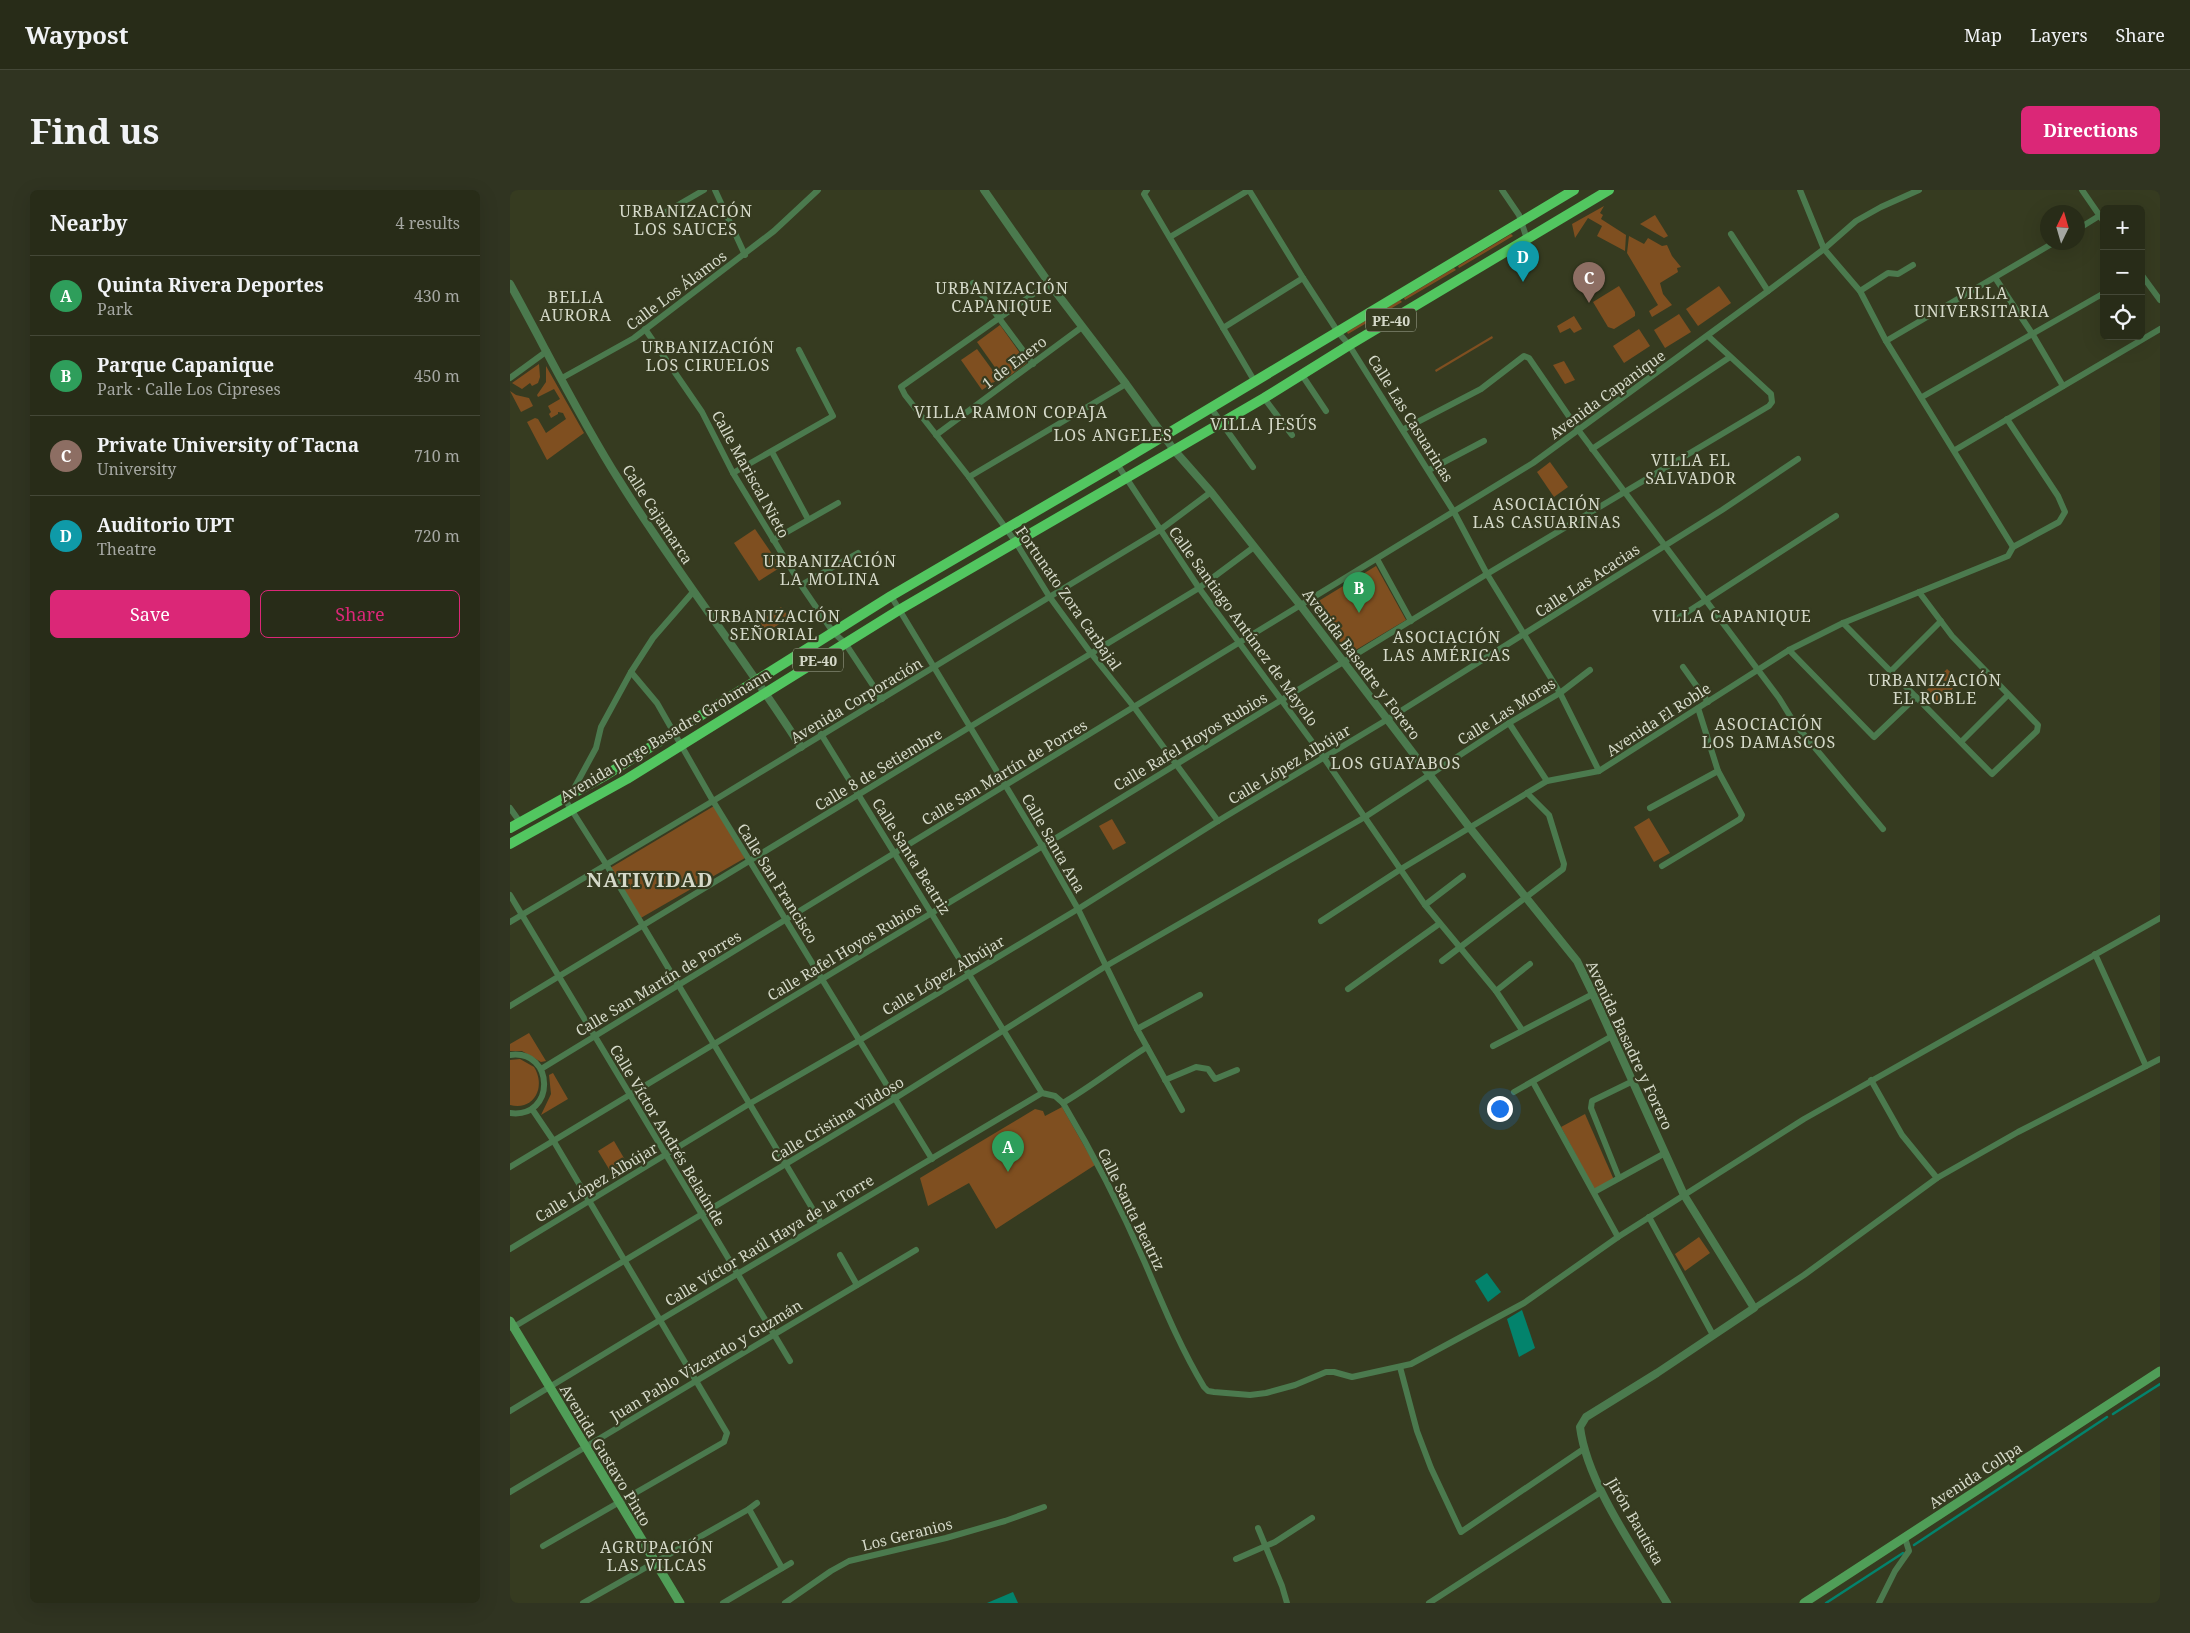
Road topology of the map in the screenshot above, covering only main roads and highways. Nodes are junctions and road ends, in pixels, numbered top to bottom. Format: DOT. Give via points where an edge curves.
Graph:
graph roads {
  1 [pos="1574,190"];
  2 [pos="1608,190"];
  3 [pos="1274,370"];
  4 [pos="1284,385"];
  5 [pos="510,828"];
  6 [pos="510,844"];
  7 [pos="511,1326"];
  8 [pos="2160,1371"];
  9 [pos="680,1603"];
  10 [pos="1804,1603"];
  1 -- 3 [label="highway, Avenida Jorge Basadre Grohmann / PE-40"];
  2 -- 4 [label="highway, Avenida Jorge Basadre Grohmann / PE-40"];
  3 -- 4 [label="highway"];
  3 -- 5 [label="highway, Avenida Jorge Basadre Grohmann / PE-40" via="891,596 674,732"];
  4 -- 6 [label="highway, Avenida Jorge Basadre Grohmann / PE-40" via="899,610 627,779"];
  7 -- 9 [label="main road, Avenida Gustavo Pinto"];
  8 -- 10 [label="main road, Avenida Collpa"];
}
